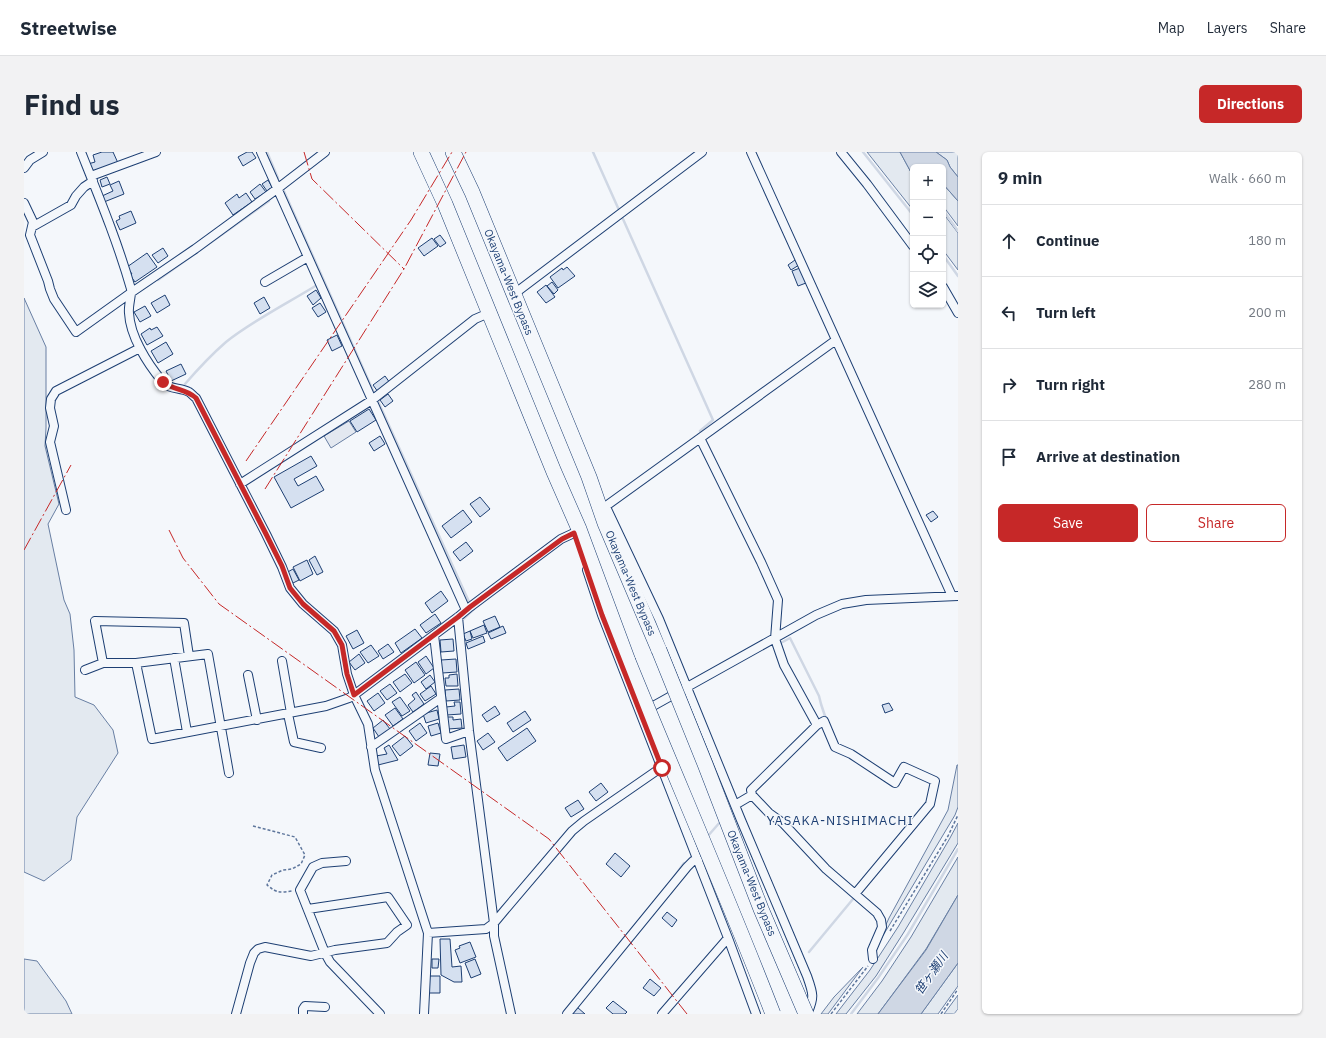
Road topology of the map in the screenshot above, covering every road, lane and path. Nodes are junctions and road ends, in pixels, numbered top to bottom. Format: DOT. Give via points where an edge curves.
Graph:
graph roads {
  1 [pos="43,152"];
  2 [pos="81,152"];
  3 [pos="156,152"];
  4 [pos="261,152"];
  5 [pos="325,152"];
  6 [pos="421,152"];
  7 [pos="453,152"];
  8 [pos="702,152"];
  9 [pos="751,152"];
  10 [pos="841,152"];
  11 [pos="27,160"];
  12 [pos="24,168"];
  13 [pos="92,178"];
  14 [pos="277,189"];
  15 [pos="24,203"];
  16 [pos="32,227"];
  17 [pos="910,242"];
  18 [pos="308,257"];
  19 [pos="265,282"];
  20 [pos="132,292"];
  21 [pos="946,292"];
  22 [pos="514,294"];
  23 [pos="957,309"];
  24 [pos="489,313"];
  25 [pos="836,340"];
  26 [pos="140,348"];
  27 [pos="375,398"];
  28 [pos="700,438"];
  29 [pos="554,472"];
  30 [pos="589,477"];
  31 [pos="240,484"];
  32 [pos="606,506"];
  33 [pos="66,510"];
  34 [pos="574,533"];
  35 [pos="955,596"];
  36 [pos="469,607"];
  37 [pos="458,617"];
  38 [pos="434,635"];
  39 [pos="775,639"];
  40 [pos="189,656"];
  41 [pos="174,658"];
  42 [pos="282,661"];
  43 [pos="103,663"];
  44 [pos="136,663"];
  45 [pos="85,670"];
  46 [pos="248,675"];
  47 [pos="687,688"];
  48 [pos="354,695"];
  49 [pos="441,698"];
  50 [pos="290,713"];
  51 [pos="640,713"];
  52 [pos="257,720"];
  53 [pos="817,725"];
  54 [pos="220,726"];
  55 [pos="187,732"];
  56 [pos="467,732"];
  57 [pos="371,747"];
  58 [pos="321,748"];
  59 [pos="662,768"];
  60 [pos="229,773"];
  61 [pos="752,795"];
  62 [pos="735,805"];
  63 [pos="958,815"];
  64 [pos="253,826"];
  65 [pos="698,860"];
  66 [pos="346,861"];
  67 [pos="300,890"];
  68 [pos="855,894"];
  69 [pos="308,909"];
  70 [pos="494,922"];
  71 [pos="428,933"];
  72 [pos="887,935"];
  73 [pos="728,938"];
  74 [pos="325,953"];
  75 [pos="873,959"];
  76 [pos="958,989"];
  77 [pos="325,1007"];
  78 [pos="236,1014"];
  79 [pos="303,1014"];
  80 [pos="380,1014"];
  81 [pos="424,1014"];
  82 [pos="511,1014"];
  83 [pos="567,1014"];
  84 [pos="662,1014"];
  85 [pos="756,1014"];
  86 [pos="773,1014"];
  87 [pos="807,1014"];
  88 [pos="831,1014"];
  89 [pos="941,1014"];
  1 -- 11 [label="street"];
  2 -- 13 [label="street"];
  3 -- 13 [label="street"];
  4 -- 14 [label="street"];
  5 -- 14 [label="street"];
  6 -- 24 [label="highway"];
  7 -- 22 [label="highway, Okayama-West Bypass"];
  8 -- 22 [label="street"];
  9 -- 25 [label="street"];
  10 -- 17 [label="street"];
  11 -- 12 [label="street"];
  13 -- 16 [label="street" via="71,204"];
  13 -- 20 [label="street"];
  14 -- 18 [label="street"];
  14 -- 20 [label="street"];
  15 -- 16 [label="street" via="33,222"];
  16 -- 20 [label="street" via="30,235 54,299 76,332"];
  18 -- 19 [label="street"];
  18 -- 27 [label="street"];
  20 -- 26 [label="street" via="128,315 132,332"];
  21 -- 23 [label="street"];
  22 -- 30 [label="highway, Okayama-West Bypass"];
  24 -- 27 [label="street" via="475,319"];
  24 -- 29 [label="highway"];
  25 -- 28 [label="street"];
  25 -- 35 [label="street"];
  26 -- 31 [label="street" via="163,382 170,388 189,392 196,398"];
  26 -- 33 [label="street" via="56,391 51,399 54,426 50,442"];
  27 -- 31 [label="street"];
  27 -- 36 [label="street"];
  28 -- 32 [label="street"];
  28 -- 39 [label="street" via="778,600"];
  29 -- 34 [label="street"];
  29 -- 86 [label="highway, bridge" via="579,529 628,661"];
  30 -- 32 [label="street"];
  30 -- 87 [label="highway, Okayama-West Bypass, bridge" via="605,523 708,771 761,909"];
  31 -- 48 [label="street" via="282,566 290,588 303,604 334,631 342,645"];
  32 -- 47 [label="street" via="659,619"];
  34 -- 36 [label="street" via="562,539"];
  34 -- 51 [label="street"];
  35 -- 39 [label="street" via="866,600 842,604 816,615"];
  36 -- 37 [label="street"];
  37 -- 38 [label="street"];
  37 -- 56 [label="street"];
  38 -- 48 [label="street"];
  38 -- 49 [label="street"];
  39 -- 47 [label="street"];
  39 -- 53 [label="street" via="784,665"];
  40 -- 41 [label="street"];
  40 -- 43 [label="street" via="184,623 95,621"];
  40 -- 54 [label="street" via="208,654"];
  41 -- 44 [label="street"];
  41 -- 55 [label="street"];
  42 -- 50 [label="street"];
  43 -- 44 [label="street"];
  43 -- 45 [label="street"];
  44 -- 55 [label="street" via="152,739"];
  46 -- 52 [label="street"];
  47 -- 51 [label="street"];
  47 -- 62 [label="street"];
  48 -- 50 [label="street" via="326,706"];
  48 -- 57 [label="street" via="368,724"];
  49 -- 56 [label="street" via="446,739"];
  49 -- 57 [label="street"];
  50 -- 52 [label="street"];
  50 -- 58 [label="street" via="294,742"];
  51 -- 59 [label="street"];
  52 -- 54 [label="street"];
  53 -- 61 [label="street" via="750,790"];
  53 -- 68 [label="street" via="824,721 835,747 851,754 894,783 904,767 935,781 930,804"];
  54 -- 55 [label="street"];
  54 -- 60 [label="street"];
  56 -- 70 [label="street"];
  57 -- 71 [label="street" via="375,770"];
  59 -- 65 [label="street"];
  59 -- 70 [label="street" via="584,821"];
  61 -- 62 [label="street"];
  61 -- 68 [label="street" via="783,823 826,869"];
  62 -- 87 [label="street" via="813,992 812,1004"];
  63 -- 72 [label="path" via="948,836"];
  64 -- 67 [label="path" via="295,837 305,855 300,864 292,869 272,874 266,885 280,892"];
  65 -- 73 [label="street"];
  65 -- 83 [label="street" via="687,867"];
  66 -- 67 [label="street" via="322,863 313,867"];
  67 -- 69 [label="street"];
  68 -- 75 [label="street" via="877,913 881,920 882,927 872,950"];
  69 -- 74 [label="street"];
  69 -- 74 [label="street" via="388,897 407,925 387,943"];
  70 -- 71 [label="street" via="486,929"];
  70 -- 82 [label="street" via="494,936"];
  71 -- 81 [label="street"];
  73 -- 84 [label="street"];
  73 -- 85 [label="street"];
  74 -- 78 [label="street" via="311,956 265,947 258,949 250,963"];
  74 -- 80 [label="street" via="330,962"];
  75 -- 88 [label="path"];
  76 -- 89 [label="path"];
  77 -- 79 [label="street" via="305,1006"];
}
